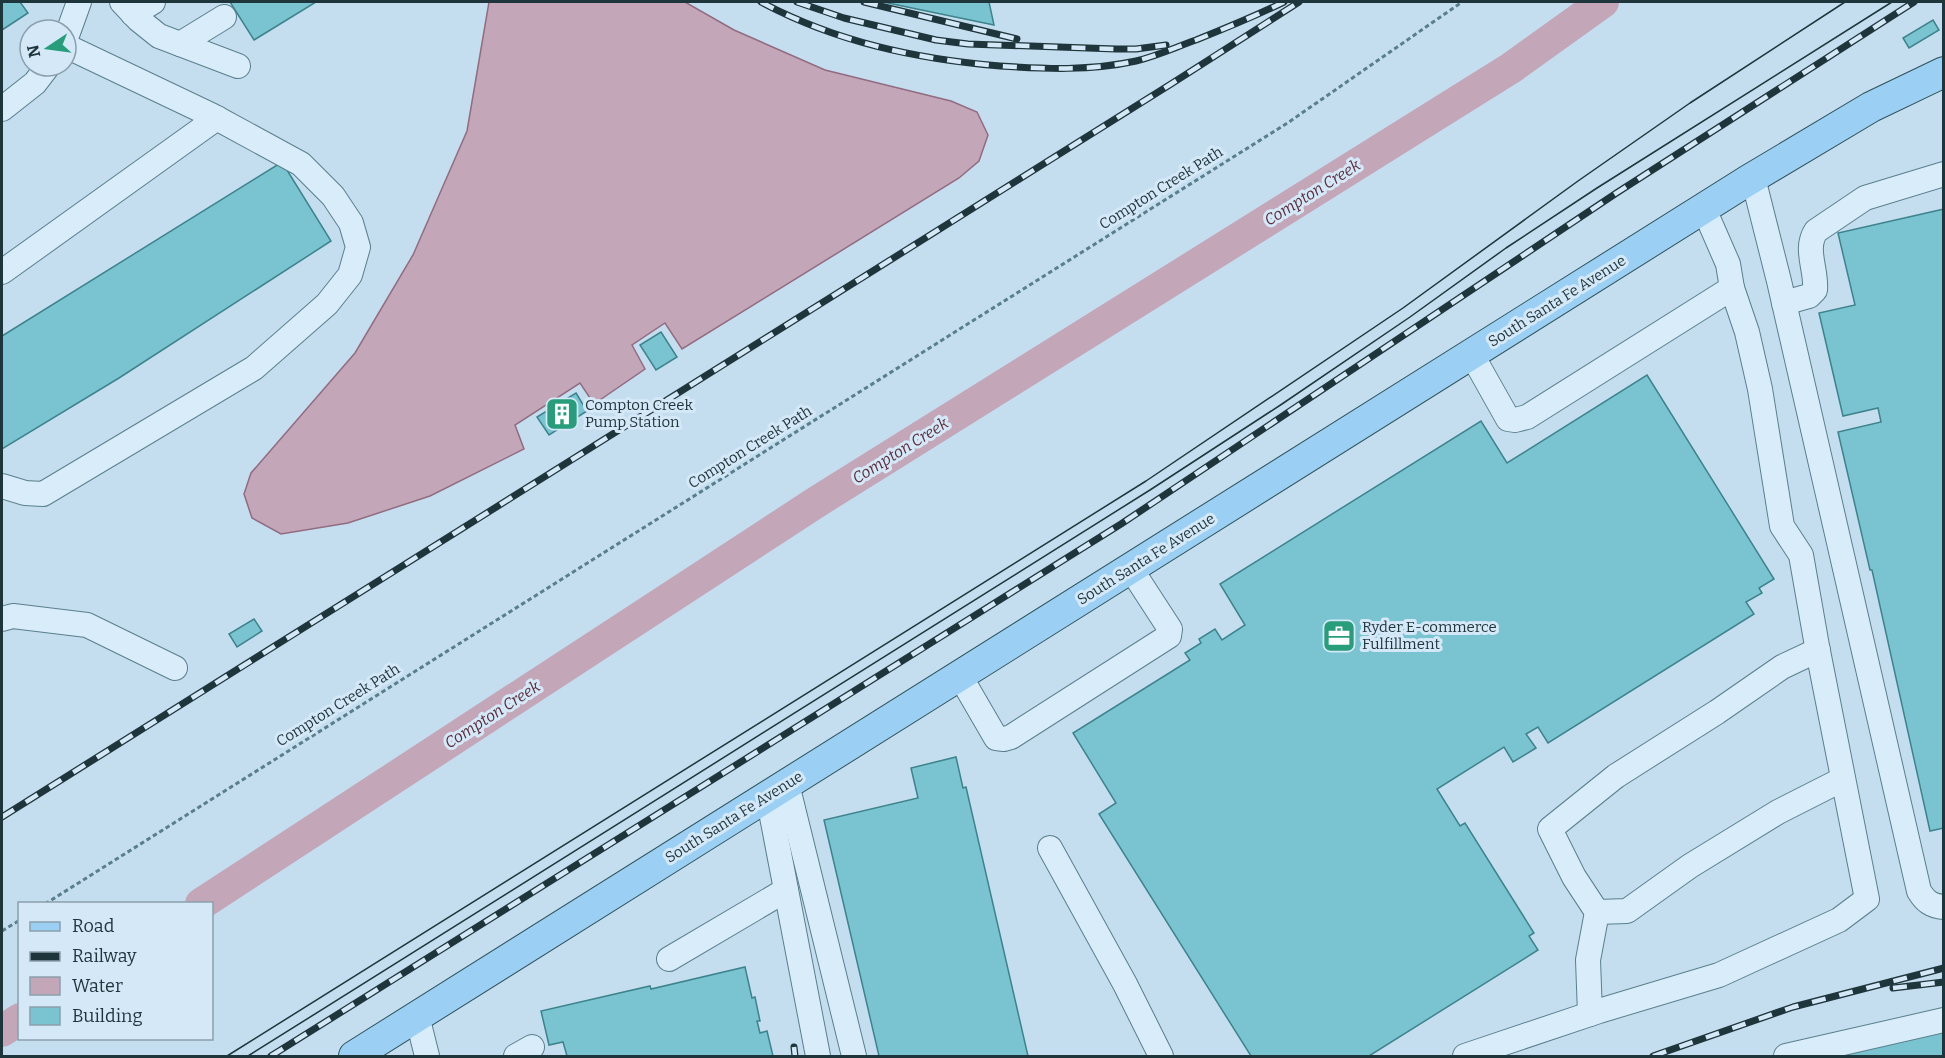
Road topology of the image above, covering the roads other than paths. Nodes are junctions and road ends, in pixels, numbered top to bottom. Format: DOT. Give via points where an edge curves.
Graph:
graph roads {
  1 [pos="79,2"];
  2 [pos="136,6"];
  3 [pos="224,17"];
  4 [pos="73,18"];
  5 [pos="180,44"];
  6 [pos="78,51"];
  7 [pos="238,66"];
  8 [pos="1944,72"];
  9 [pos="38,78"];
  10 [pos="2,109"];
  11 [pos="217,118"];
  12 [pos="1944,174"];
  13 [pos="1753,178"];
  14 [pos="1704,209"];
  15 [pos="2,272"];
  16 [pos="1732,288"];
  17 [pos="1784,303"];
  18 [pos="1472,355"];
  19 [pos="2,486"];
  20 [pos="1131,568"];
  21 [pos="2,619"];
  22 [pos="1818,650"];
  23 [pos="175,668"];
  24 [pos="960,676"];
  25 [pos="1843,779"];
  26 [pos="777,790"];
  27 [pos="1050,848"];
  28 [pos="786,890"];
  29 [pos="1944,907"];
  30 [pos="1597,912"];
  31 [pos="669,959"];
  32 [pos="1590,1014"];
  33 [pos="417,1016"];
  34 [pos="1944,1020"];
  35 [pos="354,1056"];
  36 [pos="427,1056"];
  37 [pos="818,1056"];
  38 [pos="854,1056"];
  39 [pos="1161,1056"];
  40 [pos="1465,1056"];
  41 [pos="1786,1056"];
  1 -- 4 [label="street"];
  2 -- 5 [label="street" via="159,36"];
  3 -- 5 [label="street"];
  5 -- 7 [label="street"];
  6 -- 11 [label="street"];
  8 -- 13 [label="main road, South Santa Fe Avenue" via="1872,107"];
  9 -- 10 [label="street"];
  11 -- 15 [label="street"];
  11 -- 19 [label="street" via="301,164 333,195 351,223 358,248 350,275 327,304 254,368 44,494"];
  12 -- 17 [label="street" via="1865,198 1816,231 1810,248 1815,290 1809,296"];
  13 -- 14 [label="main road, South Santa Fe Avenue"];
  13 -- 17 [label="street"];
  14 -- 16 [label="street" via="1728,264"];
  14 -- 18 [label="main road, South Santa Fe Avenue"];
  16 -- 18 [label="street" via="1527,417 1508,418"];
  16 -- 22 [label="street" via="1760,389 1782,526 1802,555"];
  17 -- 29 [label="street" via="1918,891 1924,900"];
  18 -- 20 [label="main road, South Santa Fe Avenue"];
  20 -- 24 [label="main road, South Santa Fe Avenue"];
  20 -- 24 [label="street" via="1170,629 1169,636 1011,737 996,738"];
  21 -- 23 [label="street" via="13,616 87,625"];
  22 -- 25 [label="street"];
  22 -- 30 [label="street" via="1782,668 1616,776 1550,829 1574,878"];
  24 -- 26 [label="main road, South Santa Fe Avenue"];
  25 -- 30 [label="street" via="1768,818 1627,911"];
  25 -- 32 [label="street" via="1867,899 1839,920 1719,975"];
  26 -- 28 [label="street"];
  26 -- 33 [label="main road, South Santa Fe Avenue"];
  26 -- 38 [label="street"];
  27 -- 39 [label="street"];
  28 -- 31 [label="street"];
  28 -- 37 [label="street"];
  30 -- 32 [label="street" via="1588,960"];
  32 -- 40 [label="street"];
  33 -- 35 [label="main road, South Santa Fe Avenue"];
  33 -- 36 [label="street"];
  34 -- 41 [label="street"];
}
